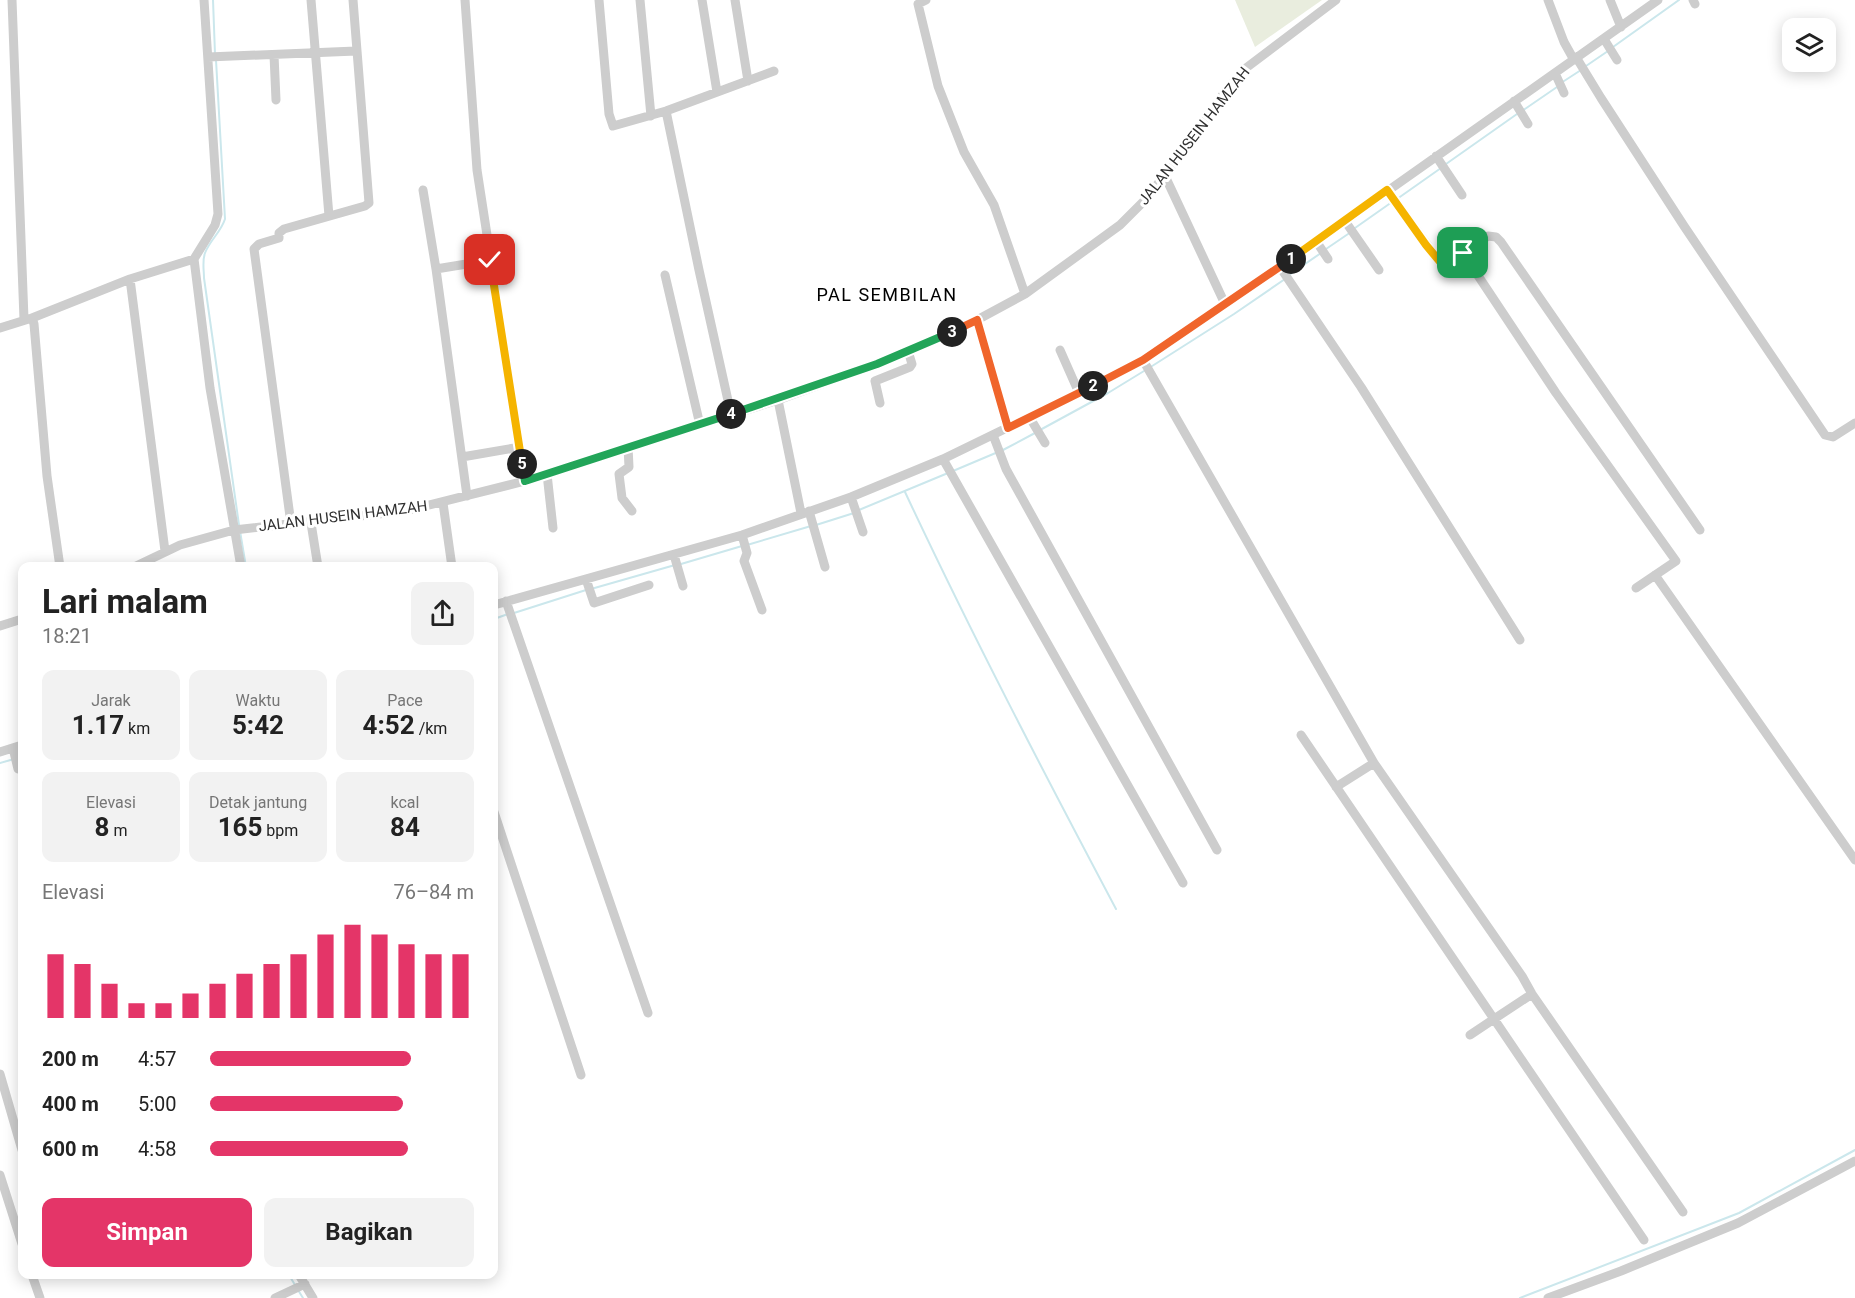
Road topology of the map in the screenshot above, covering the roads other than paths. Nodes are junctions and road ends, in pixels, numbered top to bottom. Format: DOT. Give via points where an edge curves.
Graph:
graph roads {
  1 [pos="12,0"];
  2 [pos="204,0"];
  3 [pos="311,0"];
  4 [pos="353,0"];
  5 [pos="465,0"];
  6 [pos="599,0"];
  7 [pos="640,0"];
  8 [pos="702,0"];
  9 [pos="735,0"];
  10 [pos="1336,0"];
  11 [pos="1548,0"];
  12 [pos="1610,0"];
  13 [pos="1658,0"];
  14 [pos="920,1"];
  15 [pos="1621,27"];
  16 [pos="1606,41"];
  17 [pos="356,51"];
  18 [pos="314,53"];
  19 [pos="274,55"];
  20 [pos="213,57"];
  21 [pos="1616,58"];
  22 [pos="1576,60"];
  23 [pos="774,70"];
  24 [pos="1555,74"];
  25 [pos="748,81"];
  26 [pos="1562,91"];
  27 [pos="717,92"];
  28 [pos="276,100"];
  29 [pos="1515,102"];
  30 [pos="666,111"];
  31 [pos="651,116"];
  32 [pos="1527,122"];
  33 [pos="1437,158"];
  34 [pos="1165,176"];
  35 [pos="423,190"];
  36 [pos="1389,193"];
  37 [pos="1462,195"];
  38 [pos="329,216"];
  39 [pos="1345,223"];
  40 [pos="1318,244"];
  41 [pos="1463,253"];
  42 [pos="194,259"];
  43 [pos="1328,259"];
  44 [pos="490,260"];
  45 [pos="1280,267"];
  46 [pos="436,269"];
  47 [pos="1379,270"];
  48 [pos="665,275"];
  49 [pos="130,279"];
  50 [pos="1025,294"];
  51 [pos="1225,304"];
  52 [pos="28,319"];
  53 [pos="977,320"];
  54 [pos="0,328"];
  55 [pos="1060,350"];
  56 [pos="908,351"];
  57 [pos="1143,360"];
  58 [pos="1079,393"];
  59 [pos="778,399"];
  60 [pos="880,403"];
  61 [pos="731,414"];
  62 [pos="1031,419"];
  63 [pos="1855,423"];
  64 [pos="700,425"];
  65 [pos="1008,428"];
  66 [pos="993,437"];
  67 [pos="1045,443"];
  68 [pos="520,447"];
  69 [pos="628,447"];
  70 [pos="462,457"];
  71 [pos="944,461"];
  72 [pos="547,474"];
  73 [pos="525,481"];
  74 [pos="468,496"];
  75 [pos="852,499"];
  76 [pos="443,503"];
  77 [pos="632,512"];
  78 [pos="807,514"];
  79 [pos="311,522"];
  80 [pos="291,524"];
  81 [pos="553,528"];
  82 [pos="238,529"];
  83 [pos="1700,530"];
  84 [pos="863,532"];
  85 [pos="743,538"];
  86 [pos="165,551"];
  87 [pos="675,557"];
  88 [pos="59,562"];
  89 [pos="144,562"];
  90 [pos="241,562"];
  91 [pos="317,562"];
  92 [pos="451,562"];
  93 [pos="825,567"];
  94 [pos="1655,575"];
  95 [pos="587,581"];
  96 [pos="649,585"];
  97 [pos="682,586"];
  98 [pos="1636,588"];
  99 [pos="498,605"];
  100 [pos="507,605"];
  101 [pos="762,610"];
  102 [pos="18,620"];
  103 [pos="0,626"];
  104 [pos="1520,640"];
  105 [pos="1301,735"];
  106 [pos="17,748"];
  107 [pos="0,752"];
  108 [pos="1374,763"];
  109 [pos="18,767"];
  110 [pos="1336,787"];
  111 [pos="498,824"];
  112 [pos="1217,850"];
  113 [pos="1855,861"];
  114 [pos="1183,883"];
  115 [pos="1532,994"];
  116 [pos="648,1012"];
  117 [pos="1494,1019"];
  118 [pos="1470,1035"];
  119 [pos="0,1074"];
  120 [pos="581,1076"];
  121 [pos="18,1136"];
  122 [pos="1855,1161"];
  123 [pos="0,1174"];
  124 [pos="2,1188"];
  125 [pos="1683,1212"];
  126 [pos="18,1233"];
  127 [pos="1644,1240"];
  128 [pos="34,1279"];
  129 [pos="299,1284"];
  130 [pos="40,1298"];
  131 [pos="275,1298"];
  132 [pos="313,1298"];
  133 [pos="1548,1298"];
  1 -- 52 [label="street"];
  2 -- 20 [label="street"];
  3 -- 18 [label="street"];
  4 -- 17 [label="street"];
  5 -- 44 [label="street" via="477,170"];
  6 -- 31 [label="street" via="612,126"];
  7 -- 31 [label="street"];
  8 -- 27 [label="street"];
  9 -- 25 [label="street"];
  10 -- 34 [label="street, JALAN HUSEIN HAMZAH" via="1246,68"];
  11 -- 22 [label="street" via="1564,42"];
  12 -- 15 [label="street"];
  13 -- 15 [label="street"];
  14 -- 50 [label="street" via="938,86 964,152 994,205"];
  15 -- 16 [label="street"];
  16 -- 21 [label="street"];
  16 -- 22 [label="street"];
  17 -- 18 [label="street"];
  17 -- 38 [label="street" via="369,203"];
  18 -- 19 [label="street"];
  18 -- 38 [label="street"];
  19 -- 20 [label="street"];
  19 -- 28 [label="street"];
  20 -- 42 [label="street" via="218,214"];
  22 -- 24 [label="street"];
  22 -- 63 [label="street" via="1825,435 1833,437"];
  23 -- 25 [label="street"];
  24 -- 26 [label="street"];
  24 -- 29 [label="street"];
  25 -- 27 [label="street"];
  27 -- 30 [label="street"];
  29 -- 32 [label="street"];
  29 -- 33 [label="street"];
  30 -- 31 [label="street"];
  30 -- 61 [label="street"];
  33 -- 36 [label="street"];
  33 -- 37 [label="street"];
  34 -- 50 [label="street, JALAN HUSEIN HAMZAH" via="1120,225"];
  34 -- 51 [label="street"];
  35 -- 46 [label="street"];
  36 -- 39 [label="street"];
  36 -- 41 [label="street" via="1443,265"];
  38 -- 80 [label="street" via="284,229 279,238 254,249"];
  39 -- 40 [label="street"];
  39 -- 47 [label="street"];
  40 -- 43 [label="street"];
  40 -- 45 [label="street"];
  41 -- 83 [label="street" via="1488,236 1501,242"];
  41 -- 94 [label="street" via="1556,393 1676,561"];
  42 -- 49 [label="street"];
  42 -- 82 [label="street" via="210,388"];
  44 -- 46 [label="street"];
  44 -- 68 [label="street"];
  45 -- 51 [label="street"];
  45 -- 104 [label="street" via="1361,387"];
  46 -- 70 [label="street"];
  48 -- 64 [label="street"];
  49 -- 52 [label="street"];
  49 -- 86 [label="street"];
  50 -- 53 [label="street, JALAN HUSEIN HAMZAH"];
  51 -- 57 [label="street"];
  52 -- 54 [label="street"];
  52 -- 88 [label="street"];
  53 -- 56 [label="street, JALAN HUSEIN HAMZAH"];
  53 -- 65 [label="street"];
  55 -- 58 [label="street"];
  56 -- 59 [label="street, JALAN HUSEIN HAMZAH"];
  56 -- 60 [label="street" via="910,367 875,381"];
  57 -- 58 [label="street"];
  57 -- 108 [label="street"];
  58 -- 62 [label="street"];
  59 -- 61 [label="street, JALAN HUSEIN HAMZAH"];
  59 -- 78 [label="street"];
  61 -- 64 [label="street, JALAN HUSEIN HAMZAH"];
  62 -- 65 [label="street"];
  62 -- 67 [label="street"];
  64 -- 69 [label="street, JALAN HUSEIN HAMZAH"];
  65 -- 66 [label="street"];
  66 -- 71 [label="street"];
  66 -- 112 [label="street" via="1000,457"];
  68 -- 70 [label="street"];
  68 -- 73 [label="street"];
  69 -- 72 [label="street, JALAN HUSEIN HAMZAH"];
  69 -- 77 [label="street" via="629,467 619,474 622,498"];
  70 -- 74 [label="street"];
  71 -- 75 [label="street"];
  71 -- 114 [label="street"];
  72 -- 73 [label="street, JALAN HUSEIN HAMZAH"];
  72 -- 81 [label="street"];
  73 -- 74 [label="street, JALAN HUSEIN HAMZAH"];
  74 -- 76 [label="street, JALAN HUSEIN HAMZAH"];
  75 -- 78 [label="street"];
  75 -- 84 [label="street"];
  76 -- 79 [label="street, JALAN HUSEIN HAMZAH"];
  76 -- 92 [label="street"];
  78 -- 85 [label="street"];
  78 -- 93 [label="street"];
  79 -- 80 [label="street, JALAN HUSEIN HAMZAH"];
  79 -- 91 [label="street"];
  80 -- 82 [label="street, JALAN HUSEIN HAMZAH"];
  82 -- 86 [label="street, JALAN HUSEIN HAMZAH"];
  82 -- 90 [label="street"];
  85 -- 87 [label="street"];
  85 -- 101 [label="street" via="747,553 744,561"];
  86 -- 89 [label="street, JALAN HUSEIN HAMZAH"];
  87 -- 95 [label="street"];
  87 -- 97 [label="street"];
  94 -- 98 [label="street"];
  94 -- 113 [label="street"];
  95 -- 96 [label="street" via="594,603"];
  95 -- 100 [label="street"];
  99 -- 100 [label="street"];
  100 -- 116 [label="street"];
  102 -- 103 [label="street"];
  105 -- 110 [label="street"];
  106 -- 107 [label="street"];
  106 -- 109 [label="street"];
  108 -- 110 [label="street"];
  108 -- 115 [label="street"];
  110 -- 117 [label="street"];
  111 -- 120 [label="street"];
  115 -- 117 [label="street"];
  115 -- 125 [label="street"];
  117 -- 118 [label="street"];
  117 -- 127 [label="street"];
  119 -- 121 [label="street"];
  122 -- 133 [label="street" via="1738,1223"];
  123 -- 124 [label="street"];
  124 -- 126 [label="street"];
  128 -- 130 [label="street"];
  129 -- 131 [label="street"];
  129 -- 132 [label="street"];
}
